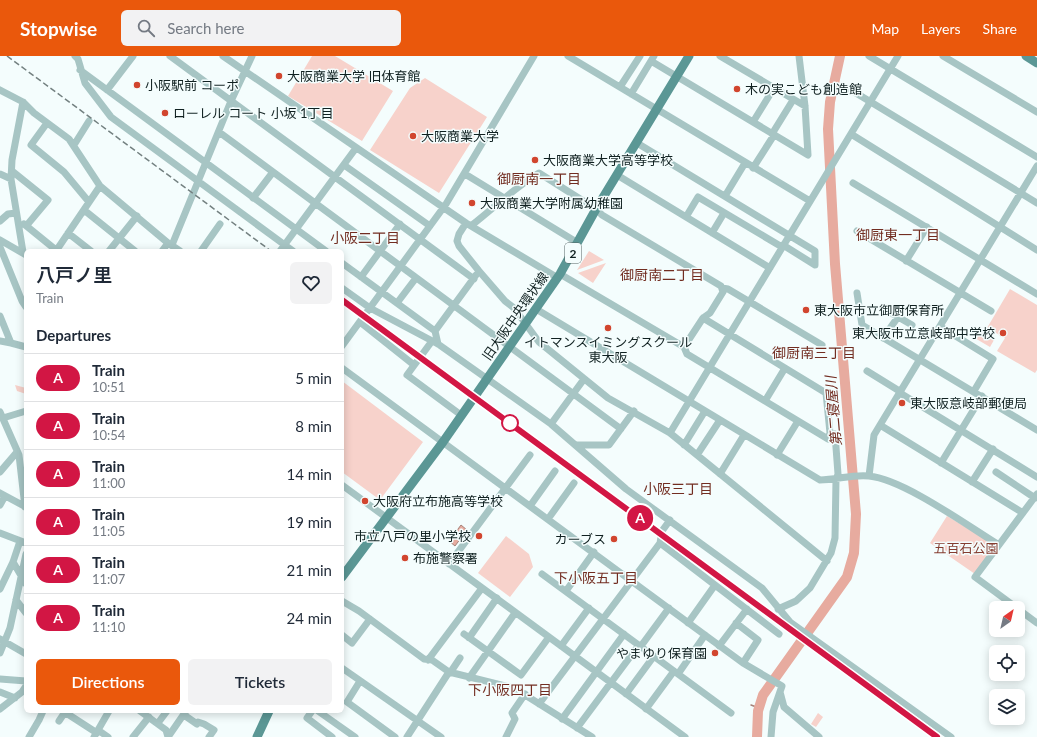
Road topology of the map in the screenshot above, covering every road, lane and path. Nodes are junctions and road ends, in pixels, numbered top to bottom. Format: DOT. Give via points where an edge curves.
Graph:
graph roads {
  1 [pos="133,56"];
  2 [pos="170,56"];
  3 [pos="222,56"];
  4 [pos="252,56"];
  5 [pos="534,56"];
  6 [pos="568,56"];
  7 [pos="640,56"];
  8 [pos="688,56"];
  9 [pos="720,56"];
  10 [pos="869,56"];
  11 [pos="898,56"];
  12 [pos="943,56"];
  13 [pos="1026,56"];
  14 [pos="78,57"];
  15 [pos="797,57"];
  16 [pos="653,59"];
  17 [pos="1037,63"];
  18 [pos="890,69"];
  19 [pos="80,70"];
  20 [pos="244,72"];
  21 [pos="676,76"];
  22 [pos="620,87"];
  23 [pos="774,88"];
  24 [pos="0,90"];
  25 [pos="107,90"];
  26 [pos="851,90"];
  27 [pos="631,94"];
  28 [pos="793,100"];
  29 [pos="231,101"];
  30 [pos="23,102"];
  31 [pos="870,102"];
  32 [pos="805,106"];
  33 [pos="656,109"];
  34 [pos="1037,112"];
  35 [pos="90,121"];
  36 [pos="753,122"];
  37 [pos="47,123"];
  38 [pos="219,132"];
  39 [pos="773,134"];
  40 [pos="851,134"];
  41 [pos="637,143"];
  42 [pos="74,145"];
  43 [pos="356,148"];
  44 [pos="1037,157"];
  45 [pos="206,162"];
  46 [pos="745,163"];
  47 [pos="344,165"];
  48 [pos="1037,166"];
  49 [pos="753,168"];
  50 [pos="273,172"];
  51 [pos="0,174"];
  52 [pos="464,174"];
  53 [pos="11,175"];
  54 [pos="617,175"];
  55 [pos="335,177"];
  56 [pos="197,181"];
  57 [pos="853,183"];
  58 [pos="100,186"];
  59 [pos="1021,193"];
  60 [pos="725,196"];
  61 [pos="253,198"];
  62 [pos="506,199"];
  63 [pos="810,201"];
  64 [pos="89,202"];
  65 [pos="315,203"];
  66 [pos="1037,203"];
  67 [pos="443,208"];
  68 [pos="596,209"];
  69 [pos="84,210"];
  70 [pos="724,213"];
  71 [pos="17,216"];
  72 [pos="137,216"];
  73 [pos="686,216"];
  74 [pos="0,221"];
  75 [pos="220,224"];
  76 [pos="400,224"];
  77 [pos="469,224"];
  78 [pos="27,225"];
  79 [pos="430,226"];
  80 [pos="927,227"];
  81 [pos="1000,227"];
  82 [pos="296,229"];
  83 [pos="857,231"];
  84 [pos="712,232"];
  85 [pos="68,233"];
  86 [pos="790,235"];
  87 [pos="119,238"];
  88 [pos="0,240"];
  89 [pos="420,240"];
  90 [pos="170,244"];
  91 [pos="578,244"];
  92 [pos="284,245"];
  93 [pos="783,246"];
  94 [pos="0,247"];
  95 [pos="24,249"];
  96 [pos="54,249"];
  97 [pos="57,249"];
  98 [pos="88,249"];
  99 [pos="111,249"];
  100 [pos="132,249"];
  101 [pos="164,249"];
  102 [pos="177,249"];
  103 [pos="202,249"];
  104 [pos="281,249"];
  105 [pos="290,249"];
  106 [pos="323,249"];
  107 [pos="1037,250"];
  108 [pos="381,251"];
  109 [pos="24,252"];
  110 [pos="980,260"];
  111 [pos="906,261"];
  112 [pos="344,264"];
  113 [pos="401,266"];
  114 [pos="770,268"];
  115 [pos="479,271"];
  116 [pos="559,276"];
  117 [pos="361,277"];
  118 [pos="416,278"];
  119 [pos="474,279"];
  120 [pos="722,288"];
  121 [pos="344,289"];
  122 [pos="382,292"];
  123 [pos="960,293"];
  124 [pos="857,294"];
  125 [pos="1037,294"];
  126 [pos="749,302"];
  127 [pos="397,303"];
  128 [pos="24,304"];
  129 [pos="454,305"];
  130 [pos="370,308"];
  131 [pos="536,308"];
  132 [pos="886,310"];
  133 [pos="991,311"];
  134 [pos="0,316"];
  135 [pos="898,317"];
  136 [pos="703,318"];
  137 [pos="360,322"];
  138 [pos="524,324"];
  139 [pos="912,325"];
  140 [pos="940,327"];
  141 [pos="435,331"];
  142 [pos="730,335"];
  143 [pos="884,338"];
  144 [pos="0,341"];
  145 [pos="435,342"];
  146 [pos="11,343"];
  147 [pos="344,343"];
  148 [pos="822,345"];
  149 [pos="510,346"];
  150 [pos="24,347"];
  151 [pos="684,347"];
  152 [pos="920,360"];
  153 [pos="414,365"];
  154 [pos="709,368"];
  155 [pos="785,368"];
  156 [pos="344,369"];
  157 [pos="867,371"];
  158 [pos="487,378"];
  159 [pos="584,379"];
  160 [pos="974,391"];
  161 [pos="900,392"];
  162 [pos="574,394"];
  163 [pos="982,396"];
  164 [pos="689,401"];
  165 [pos="765,401"];
  166 [pos="24,411"];
  167 [pos="634,411"];
  168 [pos="706,411"];
  169 [pos="1,415"];
  170 [pos="461,416"];
  171 [pos="720,420"];
  172 [pos="798,421"];
  173 [pos="551,424"];
  174 [pos="880,425"];
  175 [pos="621,429"];
  176 [pos="961,430"];
  177 [pos="1037,430"];
  178 [pos="670,433"];
  179 [pos="830,434"];
  180 [pos="744,435"];
  181 [pos="443,442"];
  182 [pos="577,445"];
  183 [pos="684,445"];
  184 [pos="993,449"];
  185 [pos="17,452"];
  186 [pos="530,455"];
  187 [pos="697,455"];
  188 [pos="777,455"];
  189 [pos="941,463"];
  190 [pos="555,471"];
  191 [pos="0,472"];
  192 [pos="996,472"];
  193 [pos="720,474"];
  194 [pos="869,476"];
  195 [pos="1037,476"];
  196 [pos="838,479"];
  197 [pos="972,482"];
  198 [pos="574,483"];
  199 [pos="344,486"];
  200 [pos="506,488"];
  201 [pos="3,494"];
  202 [pos="24,495"];
  203 [pos="1036,496"];
  204 [pos="0,504"];
  205 [pos="24,506"];
  206 [pos="530,506"];
  207 [pos="1023,513"];
  208 [pos="386,517"];
  209 [pos="548,519"];
  210 [pos="670,520"];
  211 [pos="0,533"];
  212 [pos="23,542"];
  213 [pos="660,543"];
  214 [pos="999,545"];
  215 [pos="594,552"];
  216 [pos="827,561"];
  217 [pos="13,562"];
  218 [pos="24,562"];
  219 [pos="449,564"];
  220 [pos="344,574"];
  221 [pos="542,574"];
  222 [pos="21,575"];
  223 [pos="24,580"];
  224 [pos="632,580"];
  225 [pos="715,585"];
  226 [pos="0,587"];
  227 [pos="482,588"];
  228 [pos="566,591"];
  229 [pos="497,598"];
  230 [pos="16,600"];
  231 [pos="1008,601"];
  232 [pos="344,602"];
  233 [pos="589,608"];
  234 [pos="669,608"];
  235 [pos="747,609"];
  236 [pos="778,609"];
  237 [pos="24,610"];
  238 [pos="515,613"];
  239 [pos="1025,613"];
  240 [pos="370,619"];
  241 [pos="604,619"];
  242 [pos="1037,622"];
  243 [pos="688,623"];
  244 [pos="736,623"];
  245 [pos="624,634"];
  246 [pos="779,634"];
  247 [pos="705,635"];
  248 [pos="344,637"];
  249 [pos="549,637"];
  250 [pos="2,641"];
  251 [pos="561,646"];
  252 [pos="640,646"];
  253 [pos="719,646"];
  254 [pos="488,651"];
  255 [pos="0,653"];
  256 [pos="24,653"];
  257 [pos="576,656"];
  258 [pos="654,656"];
  259 [pos="460,658"];
  260 [pos="428,660"];
  261 [pos="743,664"];
  262 [pos="344,669"];
  263 [pos="449,672"];
  264 [pos="596,672"];
  265 [pos="676,672"];
  266 [pos="469,678"];
  267 [pos="0,679"];
  268 [pos="24,681"];
  269 [pos="360,681"];
  270 [pos="611,683"];
  271 [pos="24,688"];
  272 [pos="781,689"];
  273 [pos="0,692"];
  274 [pos="525,694"];
  275 [pos="626,694"];
  276 [pos="15,698"];
  277 [pos="539,704"];
  278 [pos="1,706"];
  279 [pos="784,708"];
  280 [pos="646,709"];
  281 [pos="773,712"];
  282 [pos="41,713"];
  283 [pos="63,713"];
  284 [pos="66,713"];
  285 [pos="108,713"];
  286 [pos="143,713"];
  287 [pos="166,713"];
  288 [pos="185,713"];
  289 [pos="268,713"];
  290 [pos="311,713"];
  291 [pos="321,713"];
  292 [pos="731,713"];
  293 [pos="149,717"];
  294 [pos="562,719"];
  295 [pos="418,720"];
  296 [pos="59,721"];
  297 [pos="158,723"];
  298 [pos="577,728"];
  299 [pos="324,730"];
  300 [pos="96,733"];
  301 [pos="584,735"];
  302 [pos="410,736"];
  303 [pos="439,736"];
  304 [pos="29,737"];
  305 [pos="108,737"];
  306 [pos="133,737"];
  307 [pos="168,737"];
  308 [pos="209,737"];
  309 [pos="256,737"];
  310 [pos="319,737"];
  311 [pos="332,737"];
  312 [pos="355,737"];
  313 [pos="395,737"];
  314 [pos="506,737"];
  315 [pos="592,737"];
  316 [pos="685,737"];
  317 [pos="771,737"];
  318 [pos="819,737"];
  319 [pos="951,737"];
  1 -- 25 [label="street"];
  2 -- 29 [label="street"];
  3 -- 20 [label="street"];
  4 -- 20 [label="street"];
  5 -- 52 [label="street"];
  6 -- 22 [label="street"];
  7 -- 22 [label="street"];
  8 -- 21 [label="main road, 旧大阪中央環状線 / 2"];
  9 -- 23 [label="street"];
  10 -- 18 [label="street"];
  11 -- 18 [label="street"];
  12 -- 34 [label="street"];
  13 -- 17 [label="main road"];
  14 -- 19 [label="street"];
  15 -- 32 [label="street"];
  16 -- 21 [label="street"];
  16 -- 27 [label="street"];
  18 -- 31 [label="street"];
  18 -- 44 [label="street"];
  19 -- 25 [label="street"];
  19 -- 56 [label="street" via="94,96 111,117"];
  20 -- 29 [label="street"];
  20 -- 43 [label="street"];
  21 -- 33 [label="main road, 旧大阪中央環状線 / 2"];
  21 -- 36 [label="street"];
  22 -- 27 [label="street"];
  23 -- 28 [label="street"];
  23 -- 36 [label="street"];
  24 -- 30 [label="street"];
  25 -- 45 [label="street"];
  26 -- 31 [label="street"];
  27 -- 33 [label="street"];
  28 -- 32 [label="street"];
  28 -- 39 [label="street"];
  29 -- 38 [label="street"];
  29 -- 55 [label="street"];
  30 -- 37 [label="street"];
  30 -- 53 [label="street"];
  31 -- 40 [label="street"];
  31 -- 59 [label="street"];
  32 -- 39 [label="street" via="808,155"];
  33 -- 41 [label="main road, 旧大阪中央環状線 / 2"];
  33 -- 46 [label="street"];
  35 -- 42 [label="street"];
  36 -- 39 [label="street"];
  37 -- 42 [label="street" via="69,138"];
  37 -- 64 [label="street" via="31,145 64,172"];
  38 -- 45 [label="street"];
  38 -- 50 [label="street"];
  39 -- 49 [label="street"];
  40 -- 63 [label="street"];
  40 -- 81 [label="street"];
  41 -- 54 [label="main road, 旧大阪中央環状線 / 2"];
  41 -- 60 [label="street"];
  42 -- 58 [label="street"];
  43 -- 47 [label="street"];
  43 -- 67 [label="street"];
  45 -- 56 [label="street"];
  45 -- 61 [label="street"];
  46 -- 49 [label="street"];
  46 -- 60 [label="street"];
  47 -- 55 [label="street"];
  47 -- 79 [label="street"];
  48 -- 59 [label="street"];
  49 -- 63 [label="street"];
  50 -- 61 [label="street"];
  50 -- 65 [label="street"];
  51 -- 53 [label="street"];
  52 -- 62 [label="street"];
  52 -- 67 [label="street"];
  53 -- 71 [label="street"];
  53 -- 78 [label="street" via="48,200"];
  54 -- 68 [label="main road, 旧大阪中央環状線 / 2"];
  54 -- 73 [label="street"];
  55 -- 65 [label="street"];
  55 -- 76 [label="street"];
  56 -- 90 [label="street"];
  56 -- 92 [label="street"];
  57 -- 80 [label="street"];
  58 -- 64 [label="street"];
  58 -- 72 [label="street"];
  59 -- 66 [label="street"];
  59 -- 81 [label="street"];
  60 -- 86 [label="street"];
  61 -- 82 [label="street"];
  62 -- 68 [label="street" via="523,182 539,173"];
  62 -- 77 [label="street"];
  62 -- 91 [label="street"];
  63 -- 86 [label="street"];
  64 -- 69 [label="street"];
  65 -- 82 [label="street"];
  65 -- 108 [label="street"];
  67 -- 77 [label="street"];
  67 -- 79 [label="street"];
  68 -- 91 [label="main road, 旧大阪中央環状線 / 2"];
  68 -- 120 [label="street"];
  69 -- 85 [label="street"];
  69 -- 87 [label="street"];
  70 -- 73 [label="street" via="698,197"];
  70 -- 84 [label="street"];
  70 -- 93 [label="street"];
  71 -- 74 [label="street" via="8,214"];
  71 -- 78 [label="street"];
  71 -- 95 [label="street"];
  72 -- 87 [label="street"];
  72 -- 90 [label="street"];
  73 -- 84 [label="street"];
  75 -- 103 [label="street"];
  76 -- 89 [label="street"];
  76 -- 108 [label="street"];
  77 -- 115 [label="street" via="459,234 457,241"];
  77 -- 116 [label="street"];
  78 -- 96 [label="street"];
  79 -- 89 [label="street"];
  80 -- 110 [label="street"];
  80 -- 111 [label="street"];
  81 -- 107 [label="street"];
  81 -- 110 [label="street"];
  82 -- 92 [label="street"];
  82 -- 106 [label="street"];
  83 -- 111 [label="street"];
  84 -- 114 [label="street"];
  85 -- 97 [label="street"];
  85 -- 98 [label="street"];
  86 -- 93 [label="street"];
  86 -- 93 [label="street" via="815,251 815,265"];
  87 -- 99 [label="street"];
  87 -- 100 [label="street"];
  88 -- 109 [label="street"];
  89 -- 113 [label="street"];
  89 -- 119 [label="street"];
  90 -- 101 [label="street"];
  90 -- 102 [label="street"];
  91 -- 116 [label="main road, 旧大阪中央環状線 / 2"];
  92 -- 104 [label="street"];
  92 -- 105 [label="street"];
  93 -- 114 [label="street"];
  94 -- 128 [label="street"];
  108 -- 113 [label="street"];
  108 -- 117 [label="street"];
  110 -- 123 [label="street"];
  110 -- 125 [label="street"];
  111 -- 123 [label="street"];
  112 -- 117 [label="street"];
  113 -- 118 [label="street"];
  113 -- 122 [label="street"];
  114 -- 126 [label="street"];
  115 -- 119 [label="street"];
  115 -- 138 [label="street" via="514,308"];
  116 -- 131 [label="main road, 旧大阪中央環状線 / 2"];
  116 -- 151 [label="street"];
  117 -- 122 [label="street"];
  118 -- 127 [label="street"];
  118 -- 129 [label="street"];
  119 -- 129 [label="street"];
  120 -- 126 [label="street"];
  120 -- 136 [label="street" via="723,292 710,313"];
  121 -- 130 [label="street"];
  122 -- 127 [label="street"];
  122 -- 130 [label="street"];
  123 -- 133 [label="street"];
  123 -- 140 [label="street"];
  124 -- 143 [label="street" via="862,325"];
  126 -- 142 [label="street"];
  126 -- 148 [label="street"];
  127 -- 141 [label="street"];
  129 -- 141 [label="street"];
  129 -- 149 [label="street"];
  130 -- 137 [label="street"];
  130 -- 145 [label="street"];
  131 -- 138 [label="main road, 旧大阪中央環状線 / 2"];
  131 -- 164 [label="street"];
  132 -- 135 [label="street"];
  134 -- 146 [label="street"];
  135 -- 139 [label="street"];
  135 -- 143 [label="street"];
  136 -- 142 [label="street"];
  136 -- 151 [label="street"];
  137 -- 147 [label="street"];
  137 -- 153 [label="street"];
  138 -- 149 [label="main road, 旧大阪中央環状線 / 2"];
  138 -- 159 [label="street" via="539,342"];
  140 -- 152 [label="street"];
  140 -- 160 [label="street" via="993,359"];
  141 -- 145 [label="street"];
  142 -- 154 [label="street"];
  142 -- 155 [label="street"];
  143 -- 152 [label="street"];
  144 -- 146 [label="street"];
  145 -- 153 [label="street"];
  145 -- 158 [label="street"];
  146 -- 150 [label="street"];
  149 -- 158 [label="main road, 旧大阪中央環状線 / 2"];
  149 -- 162 [label="street"];
  151 -- 154 [label="street" via="687,354"];
  152 -- 160 [label="street"];
  152 -- 161 [label="street"];
  153 -- 170 [label="street" via="407,375"];
  154 -- 164 [label="street"];
  154 -- 165 [label="street"];
  155 -- 165 [label="street"];
  155 -- 179 [label="street" via="826,394"];
  156 -- 181 [label="street"];
  157 -- 161 [label="street"];
  158 -- 170 [label="main road, 旧大阪中央環状線 / 2"];
  158 -- 173 [label="street"];
  159 -- 162 [label="street"];
  159 -- 167 [label="street" via="608,398"];
  160 -- 163 [label="street"];
  161 -- 174 [label="street"];
  161 -- 176 [label="street"];
  162 -- 173 [label="street"];
  162 -- 175 [label="street"];
  163 -- 176 [label="street"];
  163 -- 177 [label="street"];
  164 -- 168 [label="street"];
  164 -- 178 [label="street"];
  165 -- 172 [label="street"];
  166 -- 169 [label="street"];
  167 -- 175 [label="street"];
  167 -- 178 [label="street"];
  168 -- 171 [label="street"];
  168 -- 183 [label="street"];
  169 -- 185 [label="street"];
  170 -- 181 [label="main road, 旧大阪中央環状線 / 2"];
  171 -- 180 [label="street"];
  171 -- 187 [label="street"];
  172 -- 179 [label="street" via="828,439"];
  172 -- 188 [label="street"];
  173 -- 182 [label="street"];
  174 -- 189 [label="street"];
  174 -- 194 [label="street" via="874,435"];
  175 -- 182 [label="street" via="610,445"];
  176 -- 184 [label="street"];
  176 -- 189 [label="street"];
  178 -- 183 [label="street"];
  179 -- 196 [label="street" via="835,434"];
  180 -- 188 [label="street"];
  180 -- 193 [label="street"];
  181 -- 200 [label="street"];
  181 -- 208 [label="main road, 旧大阪中央環状線 / 2"];
  182 -- 210 [label="street" via="626,489"];
  183 -- 187 [label="street"];
  184 -- 195 [label="street"];
  184 -- 197 [label="street"];
  185 -- 191 [label="street"];
  185 -- 202 [label="street"];
  186 -- 200 [label="street"];
  187 -- 193 [label="street"];
  188 -- 196 [label="street" via="820,480"];
  189 -- 197 [label="street"];
  190 -- 206 [label="street"];
  192 -- 203 [label="street"];
  193 -- 216 [label="street"];
  194 -- 196 [label="street"];
  194 -- 214 [label="street" via="895,484 920,496"];
  196 -- 216 [label="street" via="835,538"];
  197 -- 207 [label="street"];
  198 -- 209 [label="street"];
  199 -- 208 [label="street"];
  200 -- 206 [label="street"];
  200 -- 219 [label="street"];
  201 -- 204 [label="street"];
  201 -- 205 [label="street"];
  203 -- 207 [label="street"];
  206 -- 209 [label="street"];
  207 -- 214 [label="street"];
  208 -- 219 [label="street"];
  208 -- 220 [label="main road, 旧大阪中央環状線 / 2"];
  209 -- 215 [label="street"];
  210 -- 213 [label="street" via="662,531"];
  210 -- 236 [label="street" via="762,588"];
  211 -- 212 [label="street"];
  212 -- 217 [label="street"];
  213 -- 224 [label="street"];
  213 -- 225 [label="street"];
  214 -- 231 [label="street" via="975,577"];
  215 -- 224 [label="street"];
  215 -- 228 [label="street"];
  216 -- 236 [label="street" via="810,588 796,601"];
  217 -- 222 [label="street"];
  217 -- 226 [label="street"];
  218 -- 222 [label="street"];
  219 -- 227 [label="street"];
  221 -- 228 [label="street"];
  222 -- 223 [label="street"];
  222 -- 230 [label="street"];
  224 -- 234 [label="street"];
  224 -- 241 [label="street"];
  225 -- 235 [label="street"];
  225 -- 243 [label="street"];
  227 -- 229 [label="street"];
  227 -- 260 [label="street"];
  228 -- 233 [label="street"];
  229 -- 238 [label="street"];
  229 -- 254 [label="street" via="467,636"];
  230 -- 237 [label="street"];
  230 -- 250 [label="street"];
  232 -- 240 [label="street"];
  233 -- 241 [label="street"];
  233 -- 251 [label="street"];
  234 -- 243 [label="street"];
  234 -- 252 [label="street"];
  235 -- 244 [label="street"];
  235 -- 246 [label="street"];
  236 -- 319 [label="street" via="790,622"];
  238 -- 249 [label="street"];
  238 -- 254 [label="street"];
  239 -- 242 [label="street"];
  240 -- 248 [label="street" via="352,643"];
  240 -- 260 [label="street"];
  241 -- 245 [label="street"];
  241 -- 257 [label="street"];
  243 -- 247 [label="street"];
  244 -- 253 [label="street"];
  244 -- 261 [label="street" via="758,640"];
  245 -- 252 [label="street"];
  245 -- 264 [label="street"];
  247 -- 253 [label="street"];
  247 -- 265 [label="street"];
  249 -- 251 [label="street"];
  249 -- 254 [label="street" via="521,675"];
  250 -- 255 [label="street"];
  250 -- 256 [label="street"];
  251 -- 257 [label="street"];
  252 -- 258 [label="street"];
  252 -- 270 [label="street"];
  253 -- 261 [label="street"];
  254 -- 266 [label="street"];
  257 -- 264 [label="street"];
  257 -- 277 [label="street"];
  258 -- 265 [label="street"];
  258 -- 275 [label="street"];
  259 -- 263 [label="street"];
  260 -- 263 [label="street"];
  261 -- 272 [label="street"];
  262 -- 269 [label="street"];
  263 -- 266 [label="street"];
  263 -- 295 [label="street"];
  264 -- 270 [label="street"];
  264 -- 294 [label="street"];
  265 -- 280 [label="street"];
  265 -- 292 [label="street"];
  266 -- 274 [label="street" via="514,688"];
  267 -- 268 [label="street"];
  269 -- 295 [label="street"];
  269 -- 313 [label="street" via="347,702"];
  270 -- 275 [label="street"];
  270 -- 298 [label="street"];
  271 -- 276 [label="street"];
  272 -- 279 [label="street"];
  272 -- 281 [label="street"];
  273 -- 276 [label="street"];
  274 -- 277 [label="street"];
  274 -- 314 [label="street" via="512,713 515,719"];
  275 -- 280 [label="street"];
  276 -- 278 [label="street"];
  277 -- 294 [label="street"];
  279 -- 281 [label="street" via="778,707"];
  279 -- 318 [label="street"];
  280 -- 316 [label="street"];
  281 -- 317 [label="street"];
  282 -- 304 [label="street"];
  283 -- 296 [label="street"];
  284 -- 300 [label="street"];
  285 -- 300 [label="street"];
  286 -- 293 [label="street"];
  287 -- 297 [label="street"];
  288 -- 307 [label="street"];
  288 -- 308 [label="street" via="197,724 204,724 214,730"];
  289 -- 309 [label="main road"];
  290 -- 299 [label="street" via="307,718"];
  291 -- 312 [label="street"];
  293 -- 297 [label="street"];
  293 -- 306 [label="street"];
  294 -- 298 [label="street"];
  295 -- 302 [label="street"];
  295 -- 303 [label="street"];
  297 -- 307 [label="street" via="166,730"];
  298 -- 301 [label="street"];
  299 -- 310 [label="street"];
  299 -- 311 [label="street"];
  300 -- 305 [label="street"];
  301 -- 315 [label="street"];
}
